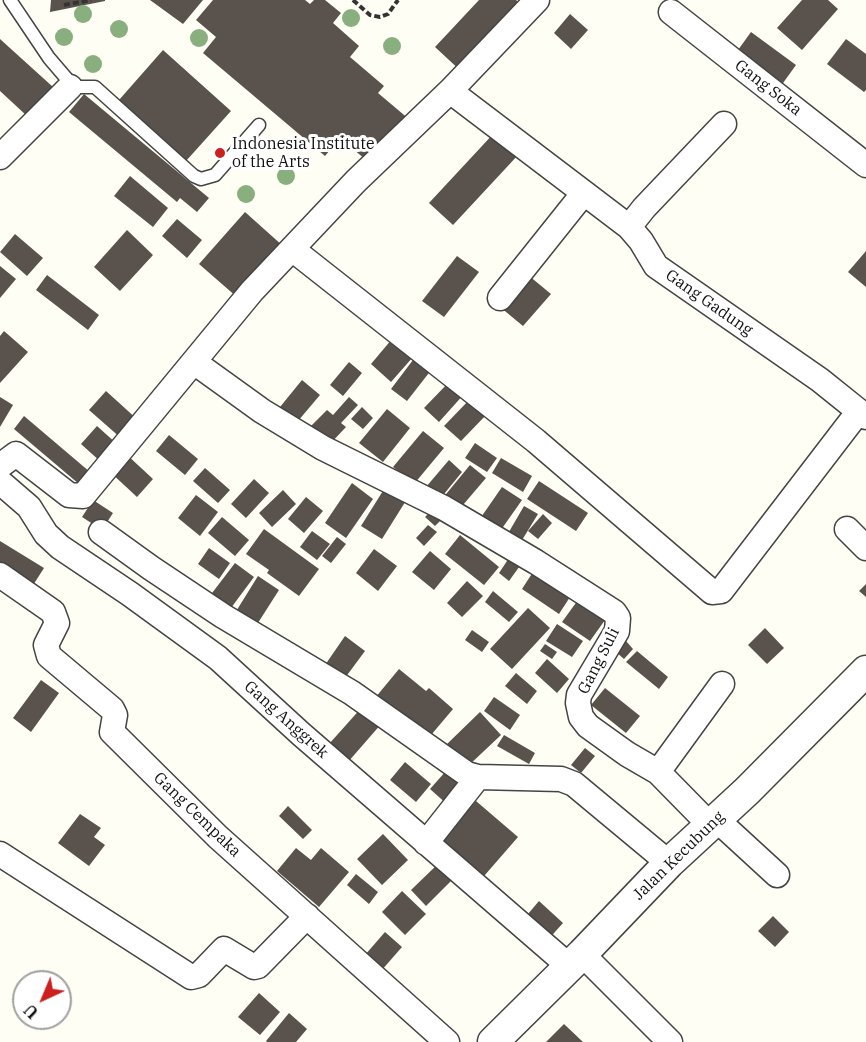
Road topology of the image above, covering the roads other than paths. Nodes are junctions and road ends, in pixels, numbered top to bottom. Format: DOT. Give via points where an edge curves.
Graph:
graph roads {
  1 [pos="10,0"];
  2 [pos="537,0"];
  3 [pos="671,12"];
  4 [pos="70,87"];
  5 [pos="450,91"];
  6 [pos="724,124"];
  7 [pos="259,125"];
  8 [pos="0,157"];
  9 [pos="866,165"];
  10 [pos="584,194"];
  11 [pos="629,227"];
  12 [pos="292,249"];
  13 [pos="500,298"];
  14 [pos="194,362"];
  15 [pos="862,414"];
  16 [pos="0,466"];
  17 [pos="0,482"];
  18 [pos="846,529"];
  19 [pos="101,532"];
  20 [pos="866,548"];
  21 [pos="0,575"];
  22 [pos="866,671"];
  23 [pos="722,684"];
  24 [pos="658,772"];
  25 [pos="478,777"];
  26 [pos="713,822"];
  27 [pos="426,843"];
  28 [pos="0,854"];
  29 [pos="669,863"];
  30 [pos="777,874"];
  31 [pos="308,916"];
  32 [pos="576,960"];
  33 [pos="447,1042"];
  34 [pos="493,1042"];
  35 [pos="670,1042"];
  1 -- 4 [label="lane"];
  2 -- 5 [label="street"];
  3 -- 9 [label="street, Gang Soka"];
  4 -- 7 [label="lane" via="94,87 194,176 201,178 215,175"];
  4 -- 8 [label="street"];
  5 -- 10 [label="street, Gang Gadung"];
  5 -- 12 [label="street"];
  6 -- 11 [label="street"];
  10 -- 11 [label="street, Gang Gadung"];
  10 -- 13 [label="street"];
  11 -- 15 [label="street, Gang Gadung" via="656,266 820,380"];
  12 -- 14 [label="street"];
  12 -- 15 [label="street" via="536,441 712,592 722,591"];
  14 -- 16 [label="street" via="83,496 69,495 16,454"];
  14 -- 24 [label="street, Gang Suli" via="322,448 444,508 608,607 618,618 617,631 579,696 579,710 588,726"];
  17 -- 27 [label="street, Gang Anggrek" via="29,507 46,534 60,547 218,658"];
  18 -- 20 [label="street"];
  19 -- 25 [label="street" via="223,616 352,693 467,774"];
  21 -- 31 [label="street, Gang Cempaka" via="53,612 57,623 46,645 49,656 112,710 112,732 218,837"];
  22 -- 26 [label="street, Jalan Kecubung"];
  23 -- 24 [label="street"];
  24 -- 26 [label="street, Gang Suli"];
  25 -- 27 [label="street"];
  25 -- 29 [label="street" via="561,779 574,784"];
  26 -- 29 [label="street, Jalan Kecubung"];
  26 -- 30 [label="street, Gang Suli"];
  27 -- 32 [label="street, Gang Anggrek"];
  28 -- 31 [label="street" via="191,977 199,975 224,949 258,966"];
  29 -- 32 [label="street, Jalan Kecubung"];
  31 -- 33 [label="street, Gang Cempaka"];
  32 -- 34 [label="street, Jalan Kecubung"];
  32 -- 35 [label="street, Gang Anggrek"];
}
